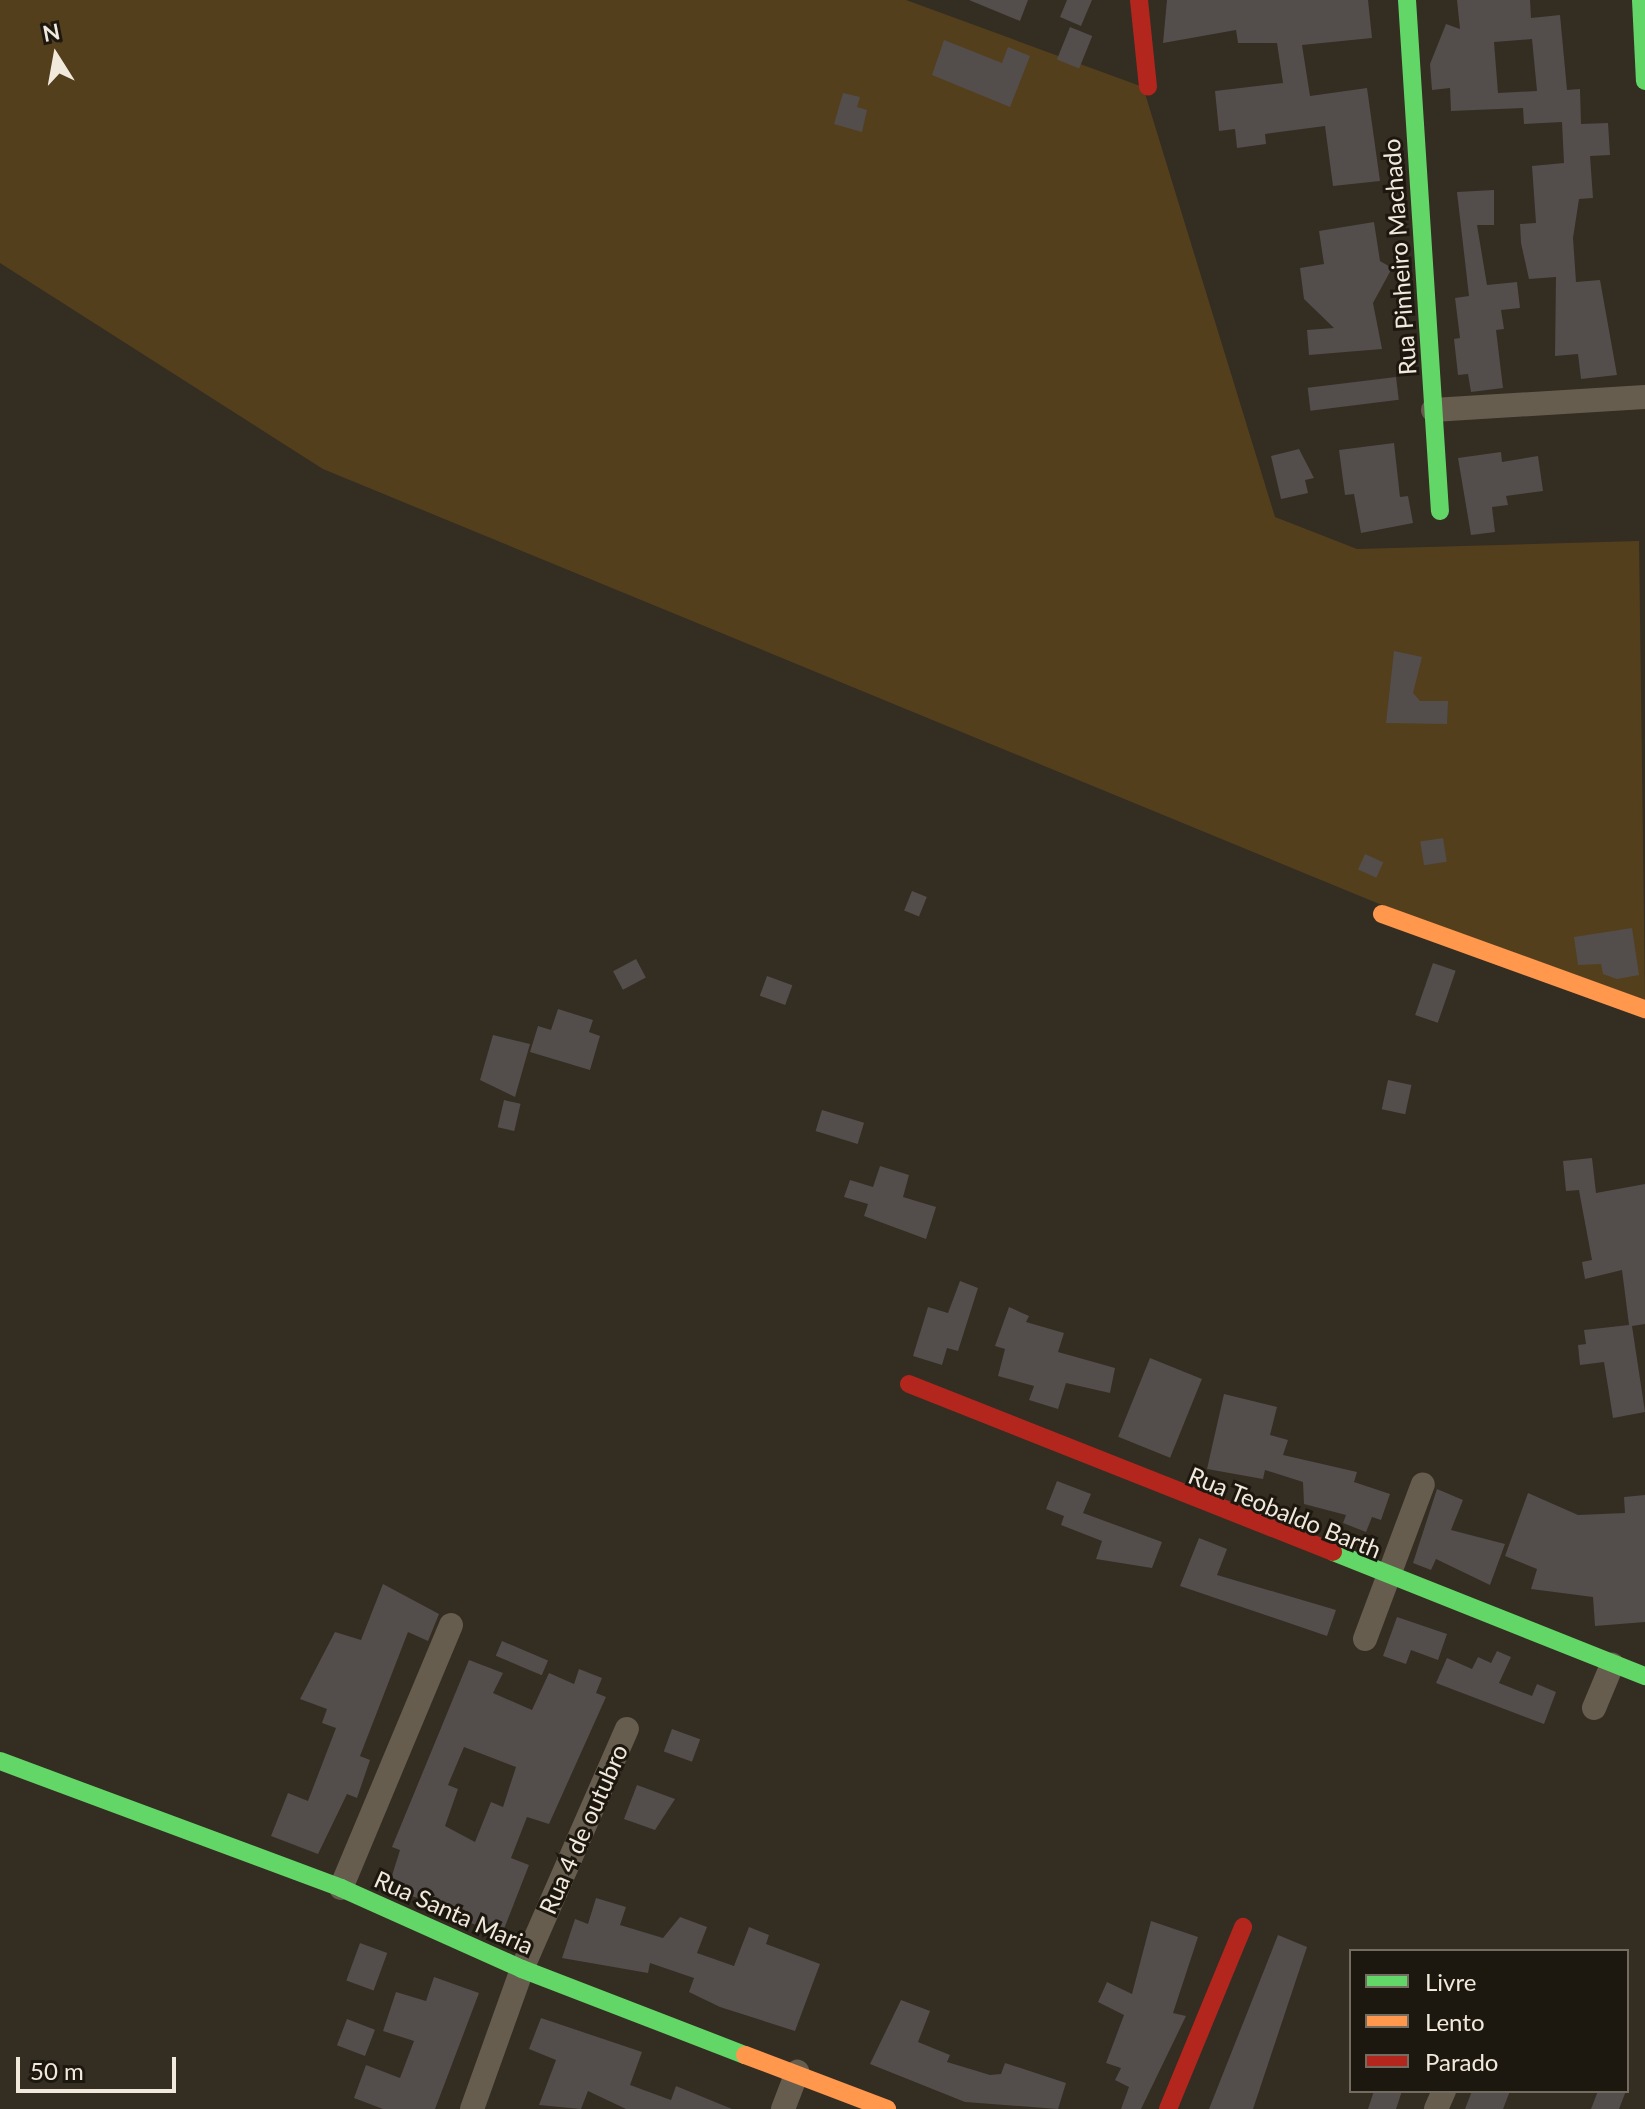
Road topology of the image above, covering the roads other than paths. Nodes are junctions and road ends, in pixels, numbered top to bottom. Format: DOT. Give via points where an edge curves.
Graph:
graph roads {
  1 [pos="1139,0"];
  2 [pos="1407,0"];
  3 [pos="1641,0"];
  4 [pos="1645,81"];
  5 [pos="1148,87"];
  6 [pos="1645,397"];
  7 [pos="1433,410"];
  8 [pos="1440,511"];
  9 [pos="1382,914"];
  10 [pos="1645,1009"];
  11 [pos="909,1384"];
  12 [pos="1423,1484"];
  13 [pos="1389,1580"];
  14 [pos="451,1625"];
  15 [pos="1365,1639"];
  16 [pos="1612,1665"];
  17 [pos="1645,1676"];
  18 [pos="1594,1708"];
  19 [pos="627,1729"];
  20 [pos="0,1761"];
  21 [pos="341,1888"];
  22 [pos="1243,1927"];
  23 [pos="522,1969"];
  24 [pos="797,2072"];
  25 [pos="472,2109"];
  26 [pos="783,2109"];
  27 [pos="887,2109"];
  28 [pos="1168,2109"];
  1 -- 5 [label="street"];
  2 -- 7 [label="street, Rua Pinheiro Machado"];
  3 -- 4 [label="street"];
  6 -- 7 [label="street"];
  7 -- 8 [label="street, Rua Pinheiro Machado"];
  9 -- 10 [label="street"];
  11 -- 13 [label="street, Rua Teobaldo Barth"];
  12 -- 13 [label="street"];
  13 -- 15 [label="street"];
  13 -- 16 [label="street, Rua Teobaldo Barth"];
  14 -- 21 [label="street"];
  16 -- 17 [label="street, Rua Teobaldo Barth"];
  16 -- 18 [label="street"];
  19 -- 23 [label="street, Rua 4 de outubro"];
  20 -- 21 [label="street, Rua Santa Maria"];
  21 -- 23 [label="street, Rua Santa Maria"];
  22 -- 28 [label="street"];
  23 -- 24 [label="street, Rua Santa Maria"];
  23 -- 25 [label="street, Rua 4 de outubro"];
  24 -- 26 [label="street"];
  24 -- 27 [label="street, Rua Santa Maria"];
}
